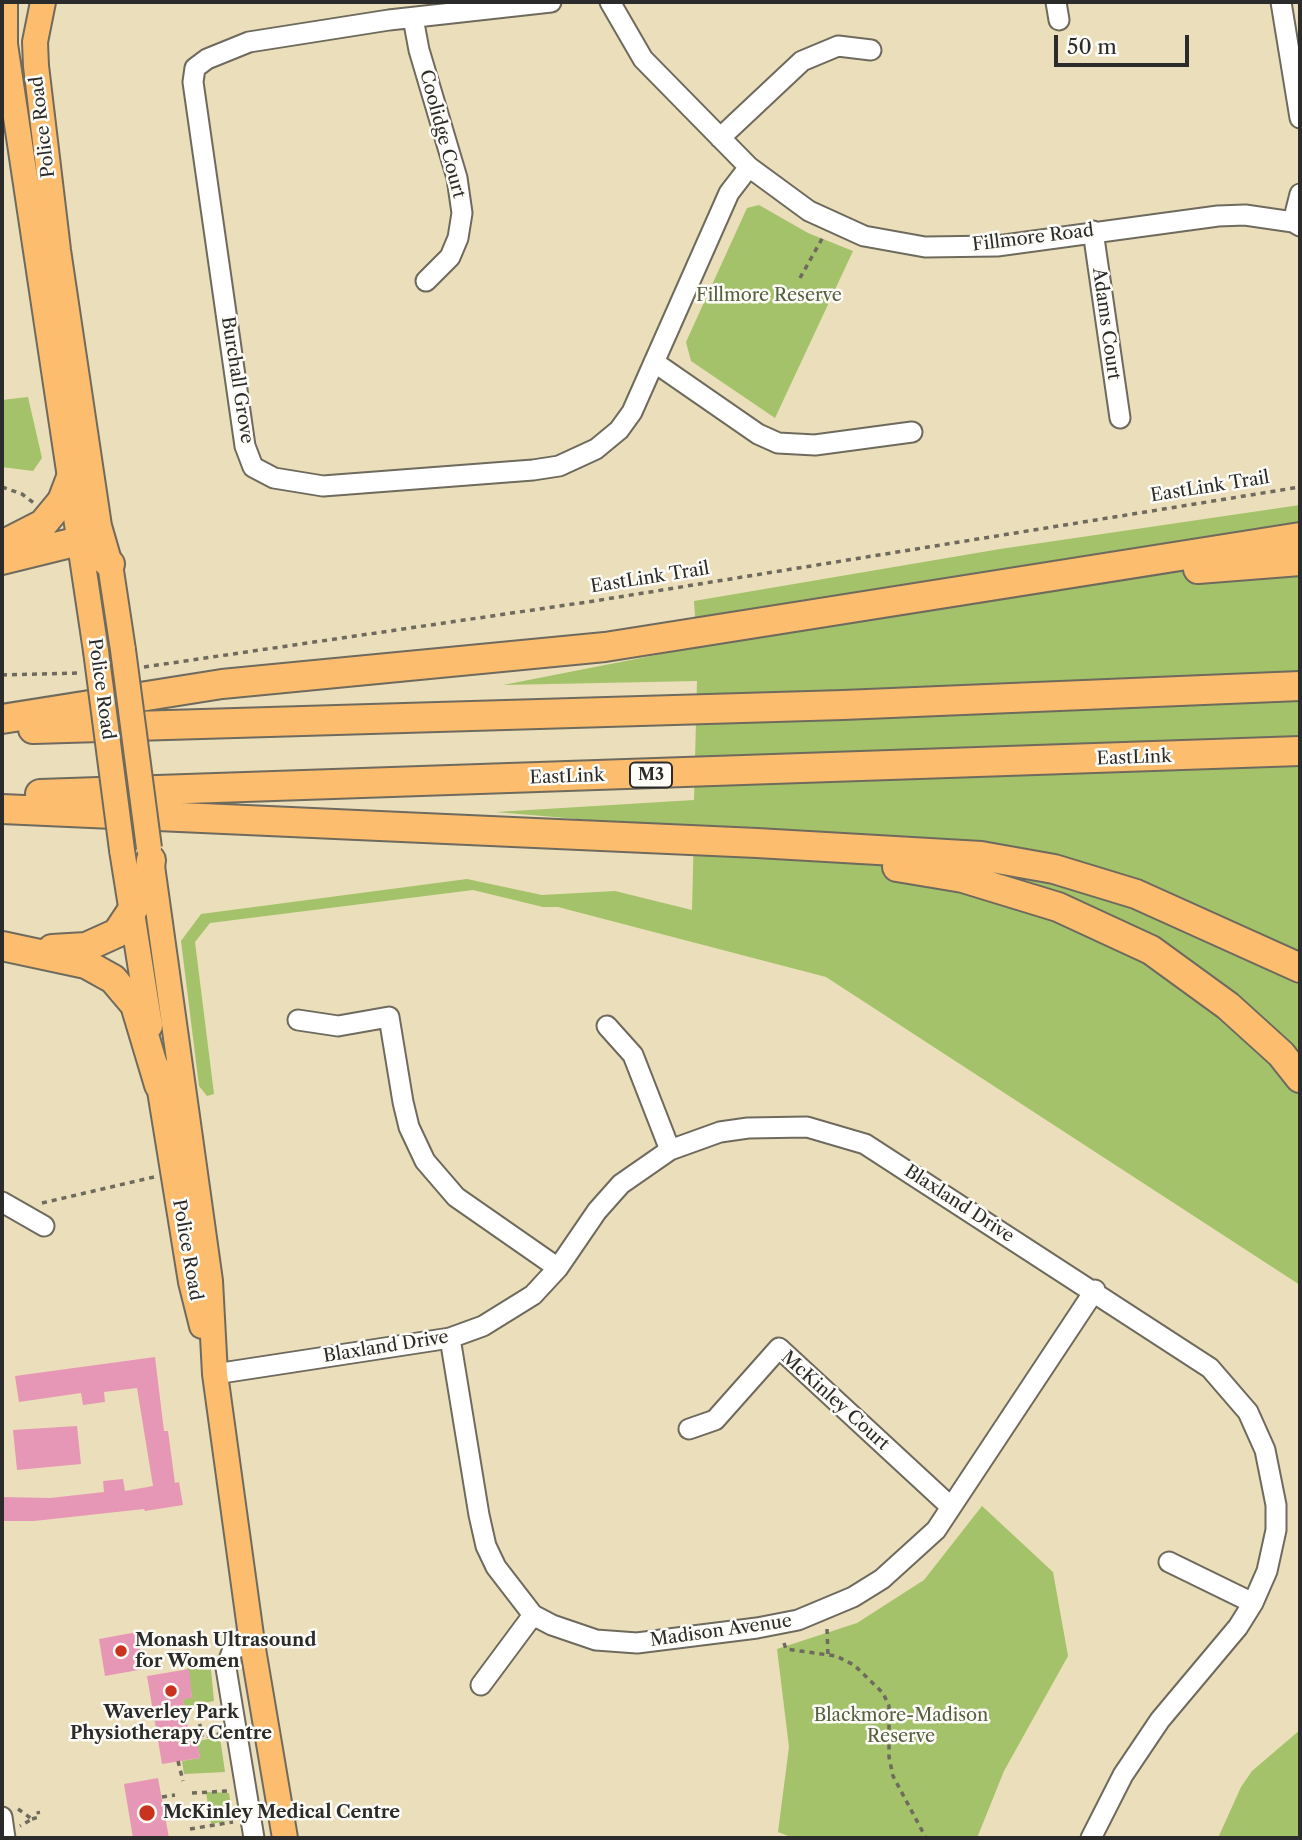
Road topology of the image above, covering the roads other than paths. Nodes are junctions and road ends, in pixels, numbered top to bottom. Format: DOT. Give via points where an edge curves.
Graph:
graph roads {
  1 [pos="5,2"];
  2 [pos="43,2"];
  3 [pos="551,2"];
  4 [pos="610,2"];
  5 [pos="1281,2"];
  6 [pos="413,18"];
  7 [pos="871,50"];
  8 [pos="1300,118"];
  9 [pos="720,138"];
  10 [pos="749,167"];
  11 [pos="1300,194"];
  12 [pos="1297,224"];
  13 [pos="1093,231"];
  14 [pos="426,281"];
  15 [pos="654,362"];
  16 [pos="1120,418"];
  17 [pos="912,432"];
  18 [pos="70,480"];
  19 [pos="1300,537"];
  20 [pos="79,544"];
  21 [pos="2,545"];
  22 [pos="2,560"];
  23 [pos="1300,561"];
  24 [pos="110,564"];
  25 [pos="913,598"];
  26 [pos="1300,686"];
  27 [pos="2,719"];
  28 [pos="2,730"];
  29 [pos="1300,751"];
  30 [pos="2,796"];
  31 [pos="2,809"];
  32 [pos="757,843"];
  33 [pos="150,854"];
  34 [pos="133,913"];
  35 [pos="2,946"];
  36 [pos="33,951"];
  37 [pos="1300,968"];
  38 [pos="298,1020"];
  39 [pos="607,1027"];
  40 [pos="1300,1079"];
  41 [pos="159,1085"];
  42 [pos="670,1150"];
  43 [pos="6,1210"];
  44 [pos="44,1226"];
  45 [pos="558,1268"];
  46 [pos="1095,1290"];
  47 [pos="450,1338"];
  48 [pos="215,1374"];
  49 [pos="689,1430"];
  50 [pos="951,1507"];
  51 [pos="1169,1562"];
  52 [pos="1253,1603"];
  53 [pos="533,1615"];
  54 [pos="252,1643"];
  55 [pos="481,1685"];
  56 [pos="237,1785"];
  57 [pos="278,1793"];
  58 [pos="254,1838"];
  59 [pos="285,1838"];
  60 [pos="1091,1838"];
  1 -- 18 [label="main road, Police Road" via="5,44"];
  2 -- 24 [label="main road, Police Road" via="36,33 36,66 54,222 99,526"];
  3 -- 6 [label="street, Burchall Grove"];
  4 -- 9 [label="street, Fillmore Road" via="643,59"];
  5 -- 8 [label="street"];
  6 -- 14 [label="street, Coolidge Court" via="457,178 462,213 450,257"];
  6 -- 15 [label="street, Burchall Grove" via="248,42 195,68 193,82 245,446 253,467 274,478 323,486 559,466 596,449 618,430 632,412"];
  7 -- 9 [label="street" via="838,46 802,61"];
  9 -- 10 [label="street, Fillmore Road"];
  10 -- 13 [label="street, Fillmore Road" via="809,211 864,236 925,247 996,246"];
  10 -- 15 [label="street, Burchall Grove" via="729,193"];
  11 -- 12 [label="street"];
  12 -- 13 [label="street, Fillmore Road" via="1245,215"];
  13 -- 16 [label="street, Adams Court"];
  15 -- 17 [label="street" via="778,443 815,445"];
  18 -- 20 [label="main road, Police Road"];
  18 -- 21 [label="highway" via="62,501 43,524"];
  19 -- 25 [label="highway"];
  20 -- 22 [label="highway"];
  20 -- 24 [label="highway"];
  20 -- 34 [label="main road, Police Road, bridge"];
  23 -- 25 [label="highway"];
  24 -- 33 [label="main road, Police Road, bridge" via="129,659"];
  25 -- 27 [label="highway" via="605,647 222,684"];
  26 -- 28 [label="highway" via="788,707"];
  29 -- 30 [label="highway, EastLink / M3"];
  31 -- 32 [label="highway"];
  32 -- 37 [label="highway" via="981,856 1054,869 1136,894"];
  32 -- 40 [label="highway" via="963,878 1059,907 1151,950 1228,1006 1281,1054"];
  33 -- 34 [label="highway" via="147,888"];
  33 -- 48 [label="main road, Police Road" via="209,1268"];
  34 -- 36 [label="highway" via="117,933 86,947"];
  34 -- 41 [label="main road, Police Road"];
  35 -- 36 [label="highway"];
  36 -- 41 [label="highway" via="86,964 113,979 135,1005"];
  38 -- 45 [label="street" via="338,1026 389,1017 406,1114 425,1161 456,1197"];
  39 -- 42 [label="street" via="633,1055"];
  41 -- 48 [label="main road, Police Road" via="191,1282"];
  42 -- 45 [label="street, Blaxland Drive" via="621,1184"];
  42 -- 46 [label="street, Blaxland Drive" via="720,1132 789,1125 865,1144"];
  43 -- 44 [label="street"];
  45 -- 47 [label="street, Blaxland Drive" via="508,1313"];
  46 -- 50 [label="street, Madison Avenue"];
  46 -- 52 [label="street, Blaxland Drive" via="1210,1367 1248,1412 1265,1450 1276,1505 1273,1550"];
  47 -- 48 [label="street, Blaxland Drive"];
  47 -- 53 [label="street, Madison Avenue" via="486,1546 513,1592"];
  48 -- 54 [label="main road, Police Road"];
  49 -- 50 [label="street, McKinley Court" via="715,1420 779,1348"];
  50 -- 53 [label="street, Madison Avenue" via="936,1530 882,1578 853,1597 798,1620 637,1643 580,1636"];
  51 -- 52 [label="street"];
  52 -- 60 [label="street, Blaxland Drive" via="1160,1720 1123,1775"];
  53 -- 55 [label="street"];
  54 -- 56 [label="street" via="233,1648 226,1668"];
  54 -- 57 [label="main road, Police Road"];
  56 -- 57 [label="street"];
  56 -- 58 [label="street"];
  57 -- 59 [label="main road, Police Road"];
}
